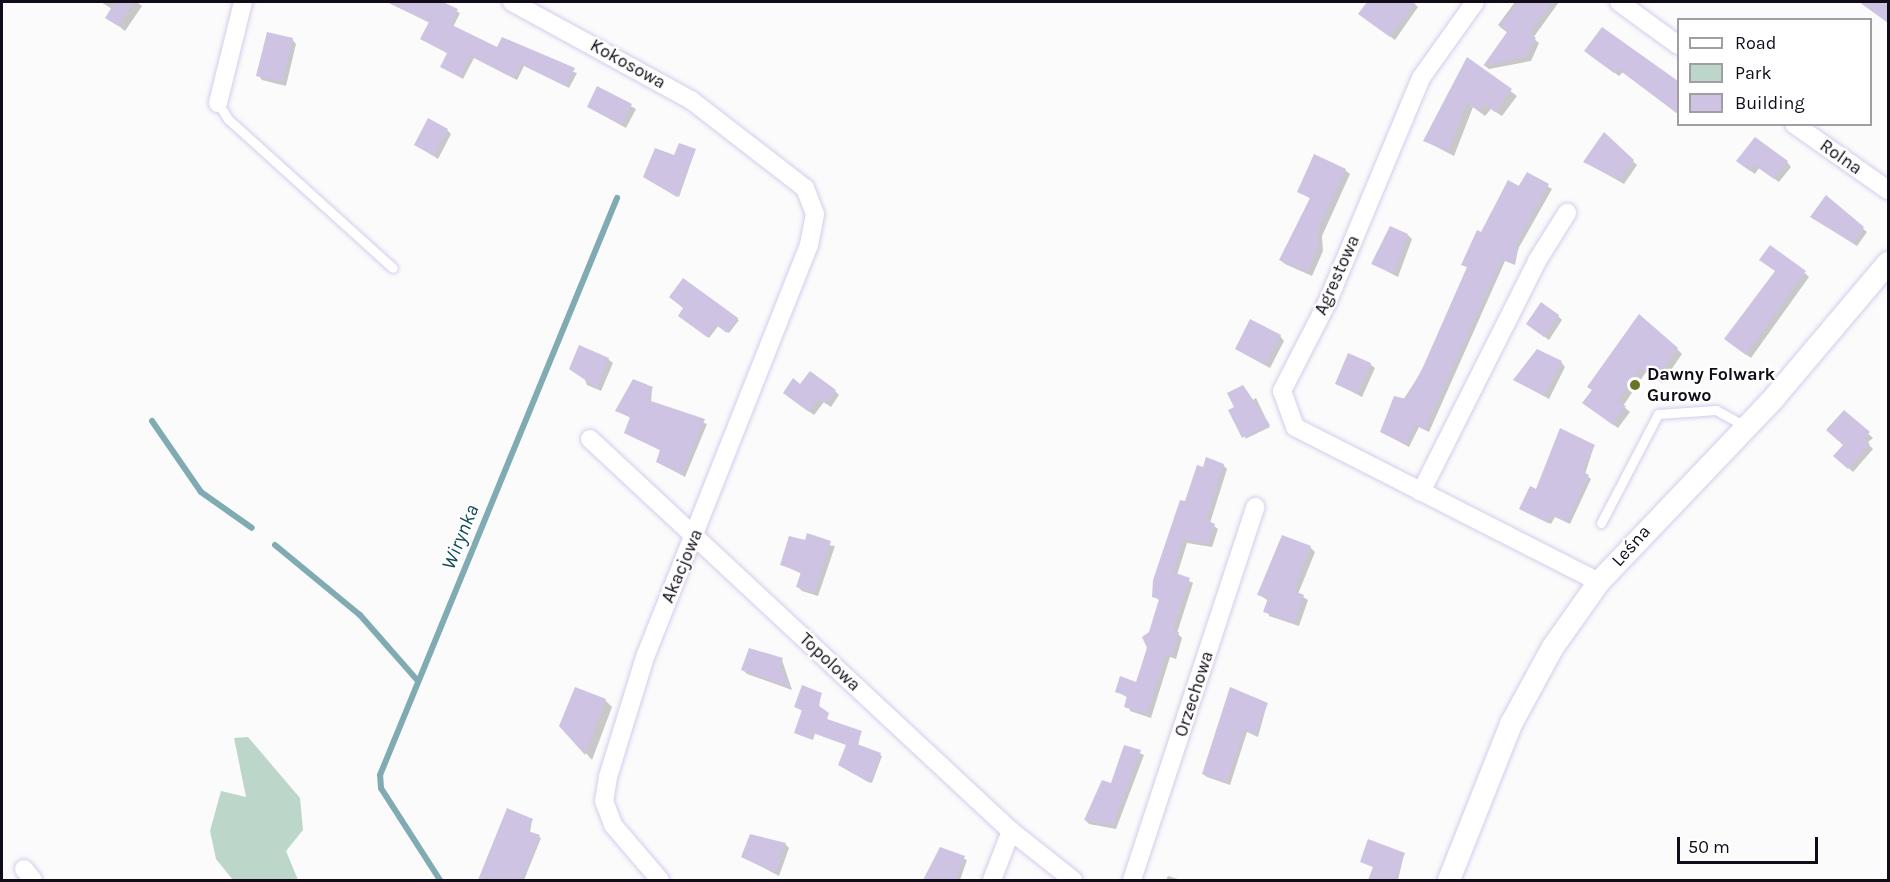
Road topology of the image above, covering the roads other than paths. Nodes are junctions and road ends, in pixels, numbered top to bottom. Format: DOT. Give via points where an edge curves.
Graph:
graph roads {
  1 [pos="243,2"];
  2 [pos="512,2"];
  3 [pos="1475,2"];
  4 [pos="1619,2"];
  5 [pos="1677,44"];
  6 [pos="218,103"];
  7 [pos="1797,126"];
  8 [pos="1888,190"];
  9 [pos="1567,213"];
  10 [pos="809,245"];
  11 [pos="1888,263"];
  12 [pos="393,268"];
  13 [pos="1747,427"];
  14 [pos="590,440"];
  15 [pos="1421,492"];
  16 [pos="1255,507"];
  17 [pos="1601,523"];
  18 [pos="694,537"];
  19 [pos="1599,582"];
  20 [pos="1011,831"];
  21 [pos="660,880"];
  22 [pos="992,880"];
  23 [pos="1073,880"];
  24 [pos="1132,880"];
  25 [pos="1449,880"];
  1 -- 6 [label="street"];
  2 -- 10 [label="street, Kokosowa" via="633,64 739,134 805,188 815,214"];
  3 -- 15 [label="street, Agrestowa" via="1421,78 1327,303 1282,391 1295,427"];
  4 -- 5 [label="street"];
  6 -- 12 [label="lane" via="228,119"];
  7 -- 8 [label="street, Rolna"];
  9 -- 15 [label="street" via="1537,261"];
  10 -- 18 [label="street, Akacjowa"];
  11 -- 13 [label="street, Leśna"];
  13 -- 17 [label="lane" via="1716,410 1658,414"];
  13 -- 19 [label="street, Leśna"];
  14 -- 18 [label="street, Topolowa"];
  15 -- 19 [label="street, Agrestowa"];
  16 -- 24 [label="street, Orzechowa"];
  18 -- 20 [label="street, Topolowa"];
  18 -- 21 [label="street, Akacjowa" via="646,654 604,801 613,825"];
  19 -- 25 [label="street, Leśna" via="1552,647 1511,724"];
  20 -- 22 [label="street"];
  20 -- 23 [label="street, Topolowa"];
}
